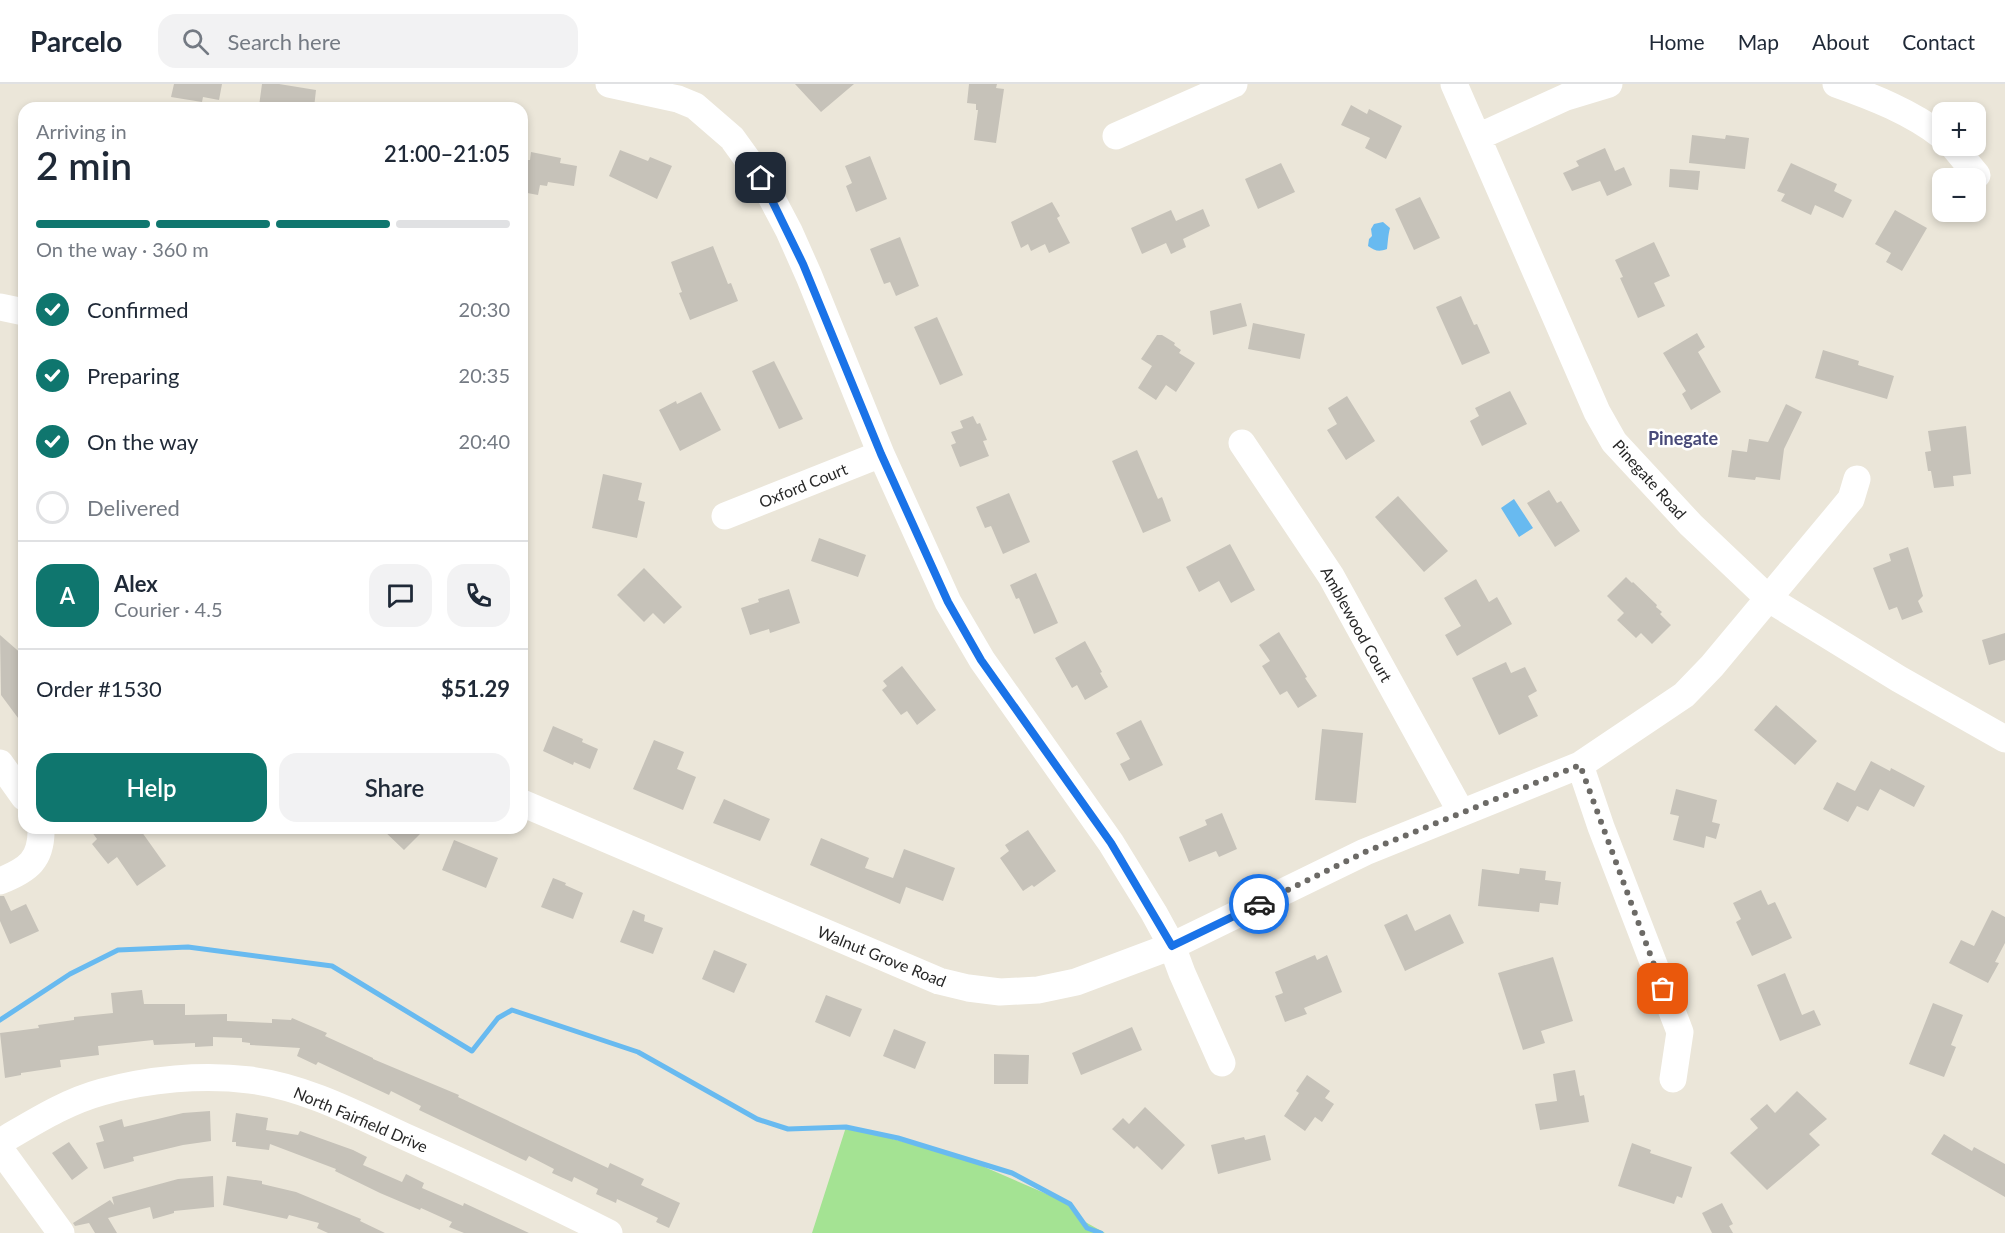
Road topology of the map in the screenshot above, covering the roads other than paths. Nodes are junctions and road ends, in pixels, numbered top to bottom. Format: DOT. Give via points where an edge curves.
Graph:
graph roads {
  1 [pos="609,84"];
  2 [pos="1234,84"];
  3 [pos="1454,84"];
  4 [pos="1609,84"];
  5 [pos="1836,84"];
  6 [pos="1932,130"];
  7 [pos="1116,136"];
  8 [pos="1478,137"];
  9 [pos="1961,156"];
  10 [pos="1971,168"];
  11 [pos="0,307"];
  12 [pos="18,311"];
  13 [pos="1242,443"];
  14 [pos="881,454"];
  15 [pos="1857,479"];
  16 [pos="725,516"];
  17 [pos="1769,599"];
  18 [pos="2005,739"];
  19 [pos="0,763"];
  20 [pos="1580,765"];
  21 [pos="18,788"];
  22 [pos="528,806"];
  23 [pos="1461,812"];
  24 [pos="40,834"];
  25 [pos="0,881"];
  26 [pos="1172,946"];
  27 [pos="1222,1063"];
  28 [pos="1673,1079"];
  29 [pos="0,1142"];
  30 [pos="0,1149"];
  31 [pos="61,1233"];
  32 [pos="609,1233"];
  1 -- 14 [label="street" via="695,106 732,138 748,158 793,241"];
  2 -- 7 [label="street"];
  3 -- 8 [label="street, Pinegate Road"];
  4 -- 8 [label="street" via="1566,97"];
  5 -- 6 [label="street" via="1865,94"];
  8 -- 17 [label="street, Pinegate Road" via="1597,412 1614,442 1691,525"];
  9 -- 10 [label="street"];
  11 -- 12 [label="street"];
  13 -- 23 [label="street, Amblewood Court" via="1331,576"];
  14 -- 16 [label="street, Oxford Court"];
  14 -- 26 [label="street" via="948,602 981,660 1111,843"];
  15 -- 17 [label="street, Walnut Grove Road" via="1851,499"];
  17 -- 18 [label="street, Pinegate Road"];
  17 -- 20 [label="street, Walnut Grove Road" via="1684,695"];
  19 -- 21 [label="street"];
  20 -- 23 [label="street, Walnut Grove Road"];
  20 -- 28 [label="street" via="1680,1032"];
  22 -- 26 [label="street, Walnut Grove Road" via="939,981 963,987 1000,992 1038,990 1076,982"];
  23 -- 26 [label="street, Walnut Grove Road" via="1365,852"];
  24 -- 25 [label="street" via="39,851 31,864"];
  26 -- 27 [label="street"];
  29 -- 32 [label="street, North Fairfield Drive" via="66,1104 108,1090 195,1078 250,1080 298,1090 353,1113"];
  30 -- 31 [label="street"];
}
